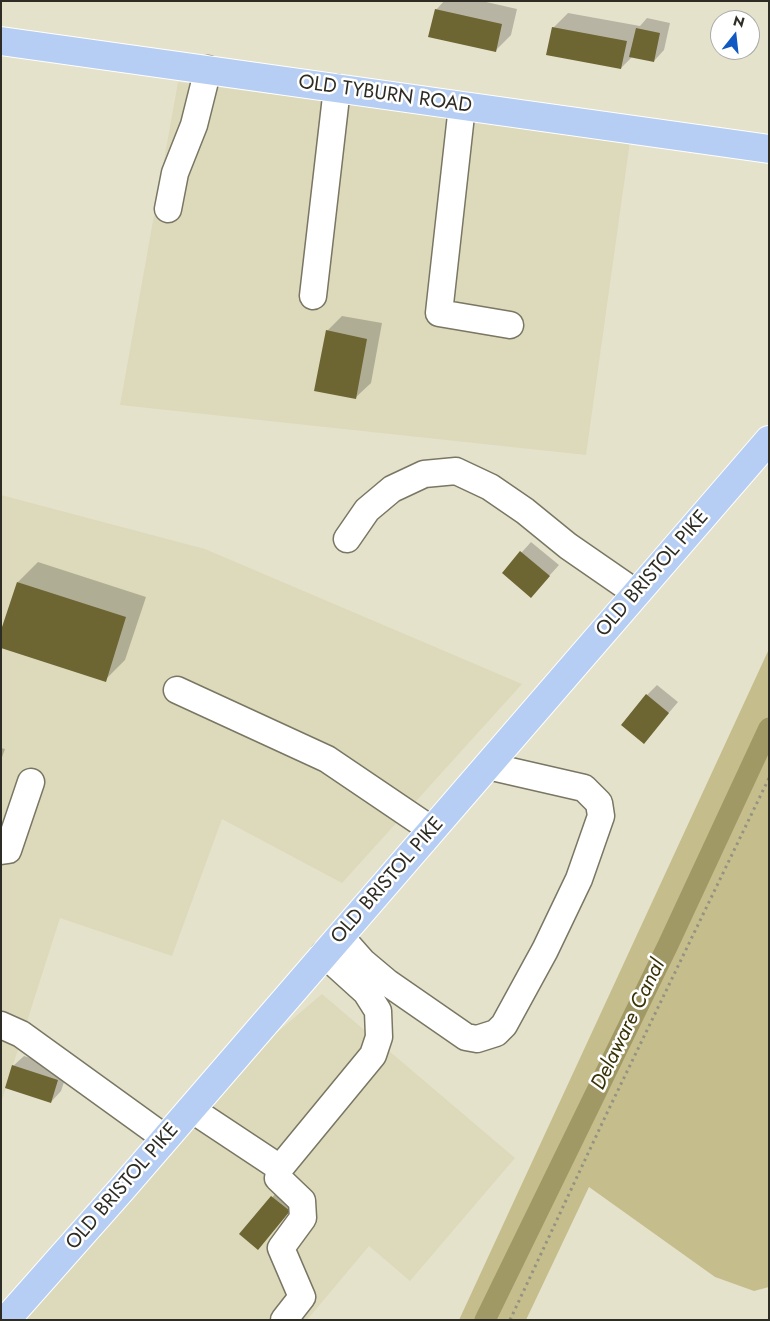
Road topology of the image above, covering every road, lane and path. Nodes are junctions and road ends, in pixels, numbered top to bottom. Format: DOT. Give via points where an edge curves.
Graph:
graph roads {
  1 [pos="1,41"];
  2 [pos="208,69"];
  3 [pos="337,88"];
  4 [pos="462,106"];
  5 [pos="769,149"];
  6 [pos="168,209"];
  7 [pos="313,296"];
  8 [pos="510,325"];
  9 [pos="769,440"];
  10 [pos="347,539"];
  11 [pos="636,594"];
  12 [pos="177,690"];
  13 [pos="488,766"];
  14 [pos="769,778"];
  15 [pos="30,782"];
  16 [pos="432,830"];
  17 [pos="1,851"];
  18 [pos="332,945"];
  19 [pos="1,1025"];
  20 [pos="191,1109"];
  21 [pos="165,1138"];
  22 [pos="280,1168"];
  23 [pos="6,1320"];
  24 [pos="284,1320"];
  25 [pos="510,1320"];
  1 -- 2 [label="main road, OLD TYBURN ROAD"];
  2 -- 3 [label="main road, OLD TYBURN ROAD"];
  2 -- 6 [label="lane" via="194,125 175,173"];
  3 -- 4 [label="main road, OLD TYBURN ROAD"];
  3 -- 7 [label="lane"];
  4 -- 5 [label="main road, OLD TYBURN ROAD"];
  4 -- 8 [label="lane" via="439,313"];
  9 -- 11 [label="main road, OLD BRISTOL PIKE"];
  10 -- 11 [label="lane" via="367,510 392,489 424,474 456,471 490,487"];
  11 -- 13 [label="main road, OLD BRISTOL PIKE"];
  12 -- 16 [label="lane" via="327,759"];
  13 -- 16 [label="main road, OLD BRISTOL PIKE"];
  13 -- 18 [label="lane" via="584,788 599,803 602,816 580,879 504,1025 496,1034 477,1039 466,1037 363,962"];
  14 -- 25 [label="path"];
  15 -- 17 [label="lane" via="8,850"];
  16 -- 18 [label="main road, OLD BRISTOL PIKE"];
  18 -- 20 [label="main road, OLD BRISTOL PIKE"];
  18 -- 22 [label="lane" via="378,1011 379,1036 373,1054"];
  19 -- 21 [label="lane" via="21,1034"];
  20 -- 21 [label="main road, OLD BRISTOL PIKE"];
  20 -- 22 [label="lane"];
  21 -- 23 [label="main road, OLD BRISTOL PIKE"];
  22 -- 24 [label="lane" via="278,1178 302,1202 303,1218 281,1248 302,1297"];
}
